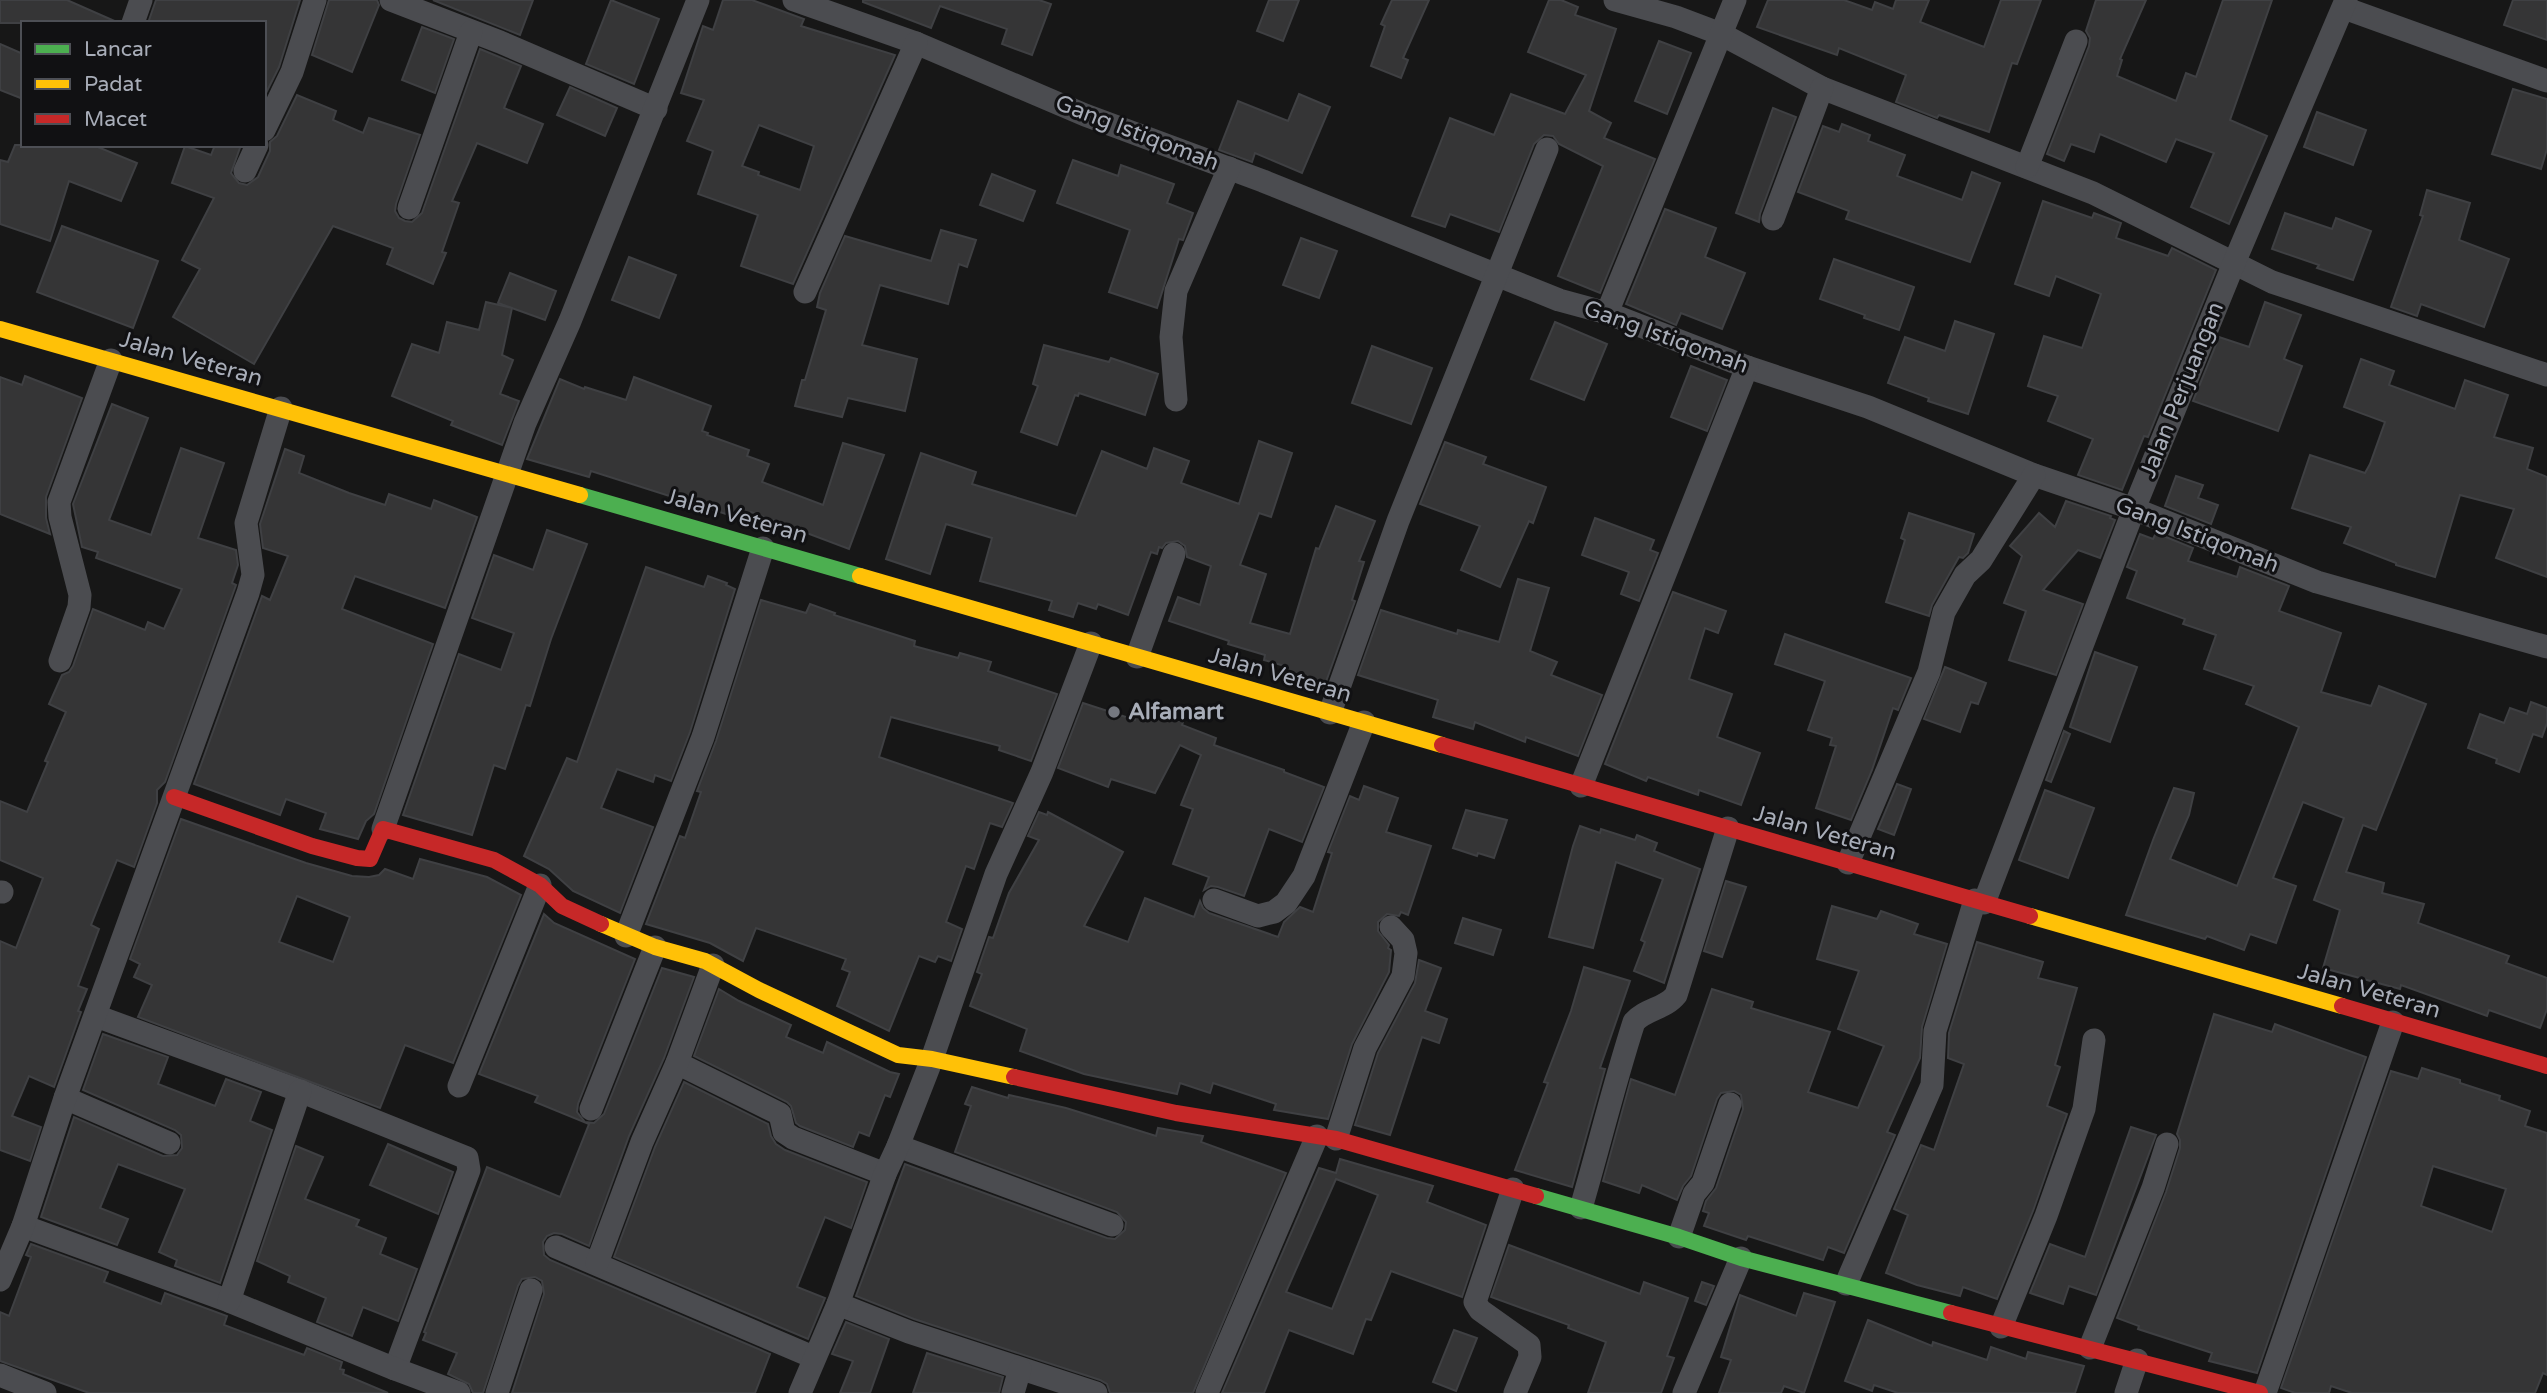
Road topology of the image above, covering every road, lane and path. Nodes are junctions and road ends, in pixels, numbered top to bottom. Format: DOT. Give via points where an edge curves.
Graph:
graph roads {
  1 [pos="141,0"];
  2 [pos="315,0"];
  3 [pos="391,0"];
  4 [pos="698,0"];
  5 [pos="794,0"];
  6 [pos="1615,0"];
  7 [pos="1735,0"];
  8 [pos="416,4"];
  9 [pos="2345,4"];
  10 [pos="134,21"];
  11 [pos="471,32"];
  12 [pos="1721,34"];
  13 [pos="2076,41"];
  14 [pos="916,43"];
  15 [pos="2547,81"];
  16 [pos="1822,88"];
  17 [pos="656,109"];
  18 [pos="266,126"];
  19 [pos="256,147"];
  20 [pos="1547,149"];
  21 [pos="2027,167"];
  22 [pos="1228,168"];
  23 [pos="245,171"];
  24 [pos="409,208"];
  25 [pos="1773,219"];
  26 [pos="2234,262"];
  27 [pos="1498,276"];
  28 [pos="805,292"];
  29 [pos="1607,313"];
  30 [pos="0,329"];
  31 [pos="111,360"];
  32 [pos="1747,367"];
  33 [pos="2547,375"];
  34 [pos="1176,400"];
  35 [pos="281,408"];
  36 [pos="509,474"];
  37 [pos="2034,475"];
  38 [pos="2134,509"];
  39 [pos="763,548"];
  40 [pos="1174,554"];
  41 [pos="1091,643"];
  42 [pos="2547,647"];
  43 [pos="1137,657"];
  44 [pos="60,660"];
  45 [pos="1330,713"];
  46 [pos="1364,722"];
  47 [pos="1581,786"];
  48 [pos="174,797"];
  49 [pos="1728,828"];
  50 [pos="383,829"];
  51 [pos="1848,863"];
  52 [pos="540,885"];
  53 [pos="1214,900"];
  54 [pos="1979,901"];
  55 [pos="1391,927"];
  56 [pos="626,936"];
  57 [pos="655,947"];
  58 [pos="713,965"];
  59 [pos="96,1016"];
  60 [pos="2393,1021"];
  61 [pos="2094,1040"];
  62 [pos="932,1059"];
  63 [pos="677,1063"];
  64 [pos="2547,1066"];
  65 [pos="459,1086"];
  66 [pos="300,1091"];
  67 [pos="65,1098"];
  68 [pos="1730,1104"];
  69 [pos="591,1109"];
  70 [pos="1326,1137"];
  71 [pos="169,1143"];
  72 [pos="2166,1144"];
  73 [pos="898,1146"];
  74 [pos="885,1174"];
  75 [pos="1513,1189"];
  76 [pos="1581,1208"];
  77 [pos="1112,1225"];
  78 [pos="23,1226"];
  79 [pos="1679,1237"];
  80 [pos="556,1247"];
  81 [pos="1741,1258"];
  82 [pos="597,1263"];
  83 [pos="0,1280"];
  84 [pos="1846,1284"];
  85 [pos="531,1290"];
  86 [pos="229,1301"];
  87 [pos="838,1304"];
  88 [pos="2001,1327"];
  89 [pos="2090,1348"];
  90 [pos="813,1357"];
  91 [pos="2137,1360"];
  92 [pos="395,1369"];
  93 [pos="1020,1369"];
  94 [pos="0,1375"];
  95 [pos="2219,1387"];
  96 [pos="45,1393"];
  97 [pos="459,1393"];
  98 [pos="497,1393"];
  99 [pos="800,1393"];
  100 [pos="1013,1393"];
  101 [pos="1096,1393"];
  102 [pos="1207,1393"];
  103 [pos="1516,1393"];
  104 [pos="1684,1393"];
  105 [pos="2126,1393"];
  106 [pos="2262,1393"];
  1 -- 10 [label="street"];
  2 -- 18 [label="street" via="292,72"];
  3 -- 8 [label="street"];
  4 -- 17 [label="street"];
  5 -- 14 [label="street, Gang Istiqomah"];
  6 -- 12 [label="street"];
  7 -- 12 [label="street"];
  8 -- 11 [label="street"];
  9 -- 15 [label="street"];
  9 -- 26 [label="street, Jalan Perjuangan"];
  11 -- 17 [label="street"];
  11 -- 24 [label="street"];
  12 -- 16 [label="street"];
  12 -- 29 [label="street"];
  13 -- 21 [label="street"];
  14 -- 22 [label="street, Gang Istiqomah" via="1085,115"];
  14 -- 28 [label="street"];
  16 -- 21 [label="street"];
  16 -- 25 [label="street"];
  17 -- 36 [label="street"];
  19 -- 23 [label="street"];
  20 -- 27 [label="street"];
  21 -- 26 [label="street" via="2093,193"];
  22 -- 27 [label="street, Gang Istiqomah"];
  22 -- 34 [label="street" via="1176,291 1171,337"];
  26 -- 33 [label="street" via="2272,282"];
  26 -- 38 [label="street, Jalan Perjuangan"];
  27 -- 29 [label="street, Gang Istiqomah"];
  27 -- 45 [label="street" via="1398,521"];
  29 -- 32 [label="street, Gang Istiqomah"];
  30 -- 31 [label="main road, Jalan Veteran"];
  31 -- 35 [label="main road, Jalan Veteran"];
  31 -- 44 [label="street" via="58,502 80,595"];
  32 -- 37 [label="street, Gang Istiqomah" via="1868,407"];
  32 -- 47 [label="street"];
  35 -- 36 [label="main road, Jalan Veteran"];
  35 -- 48 [label="street" via="246,523 254,575"];
  36 -- 39 [label="main road, Jalan Veteran"];
  36 -- 50 [label="street"];
  37 -- 38 [label="street, Gang Istiqomah"];
  37 -- 51 [label="street" via="1944,612 1929,672"];
  38 -- 42 [label="street, Gang Istiqomah" via="2317,582"];
  38 -- 54 [label="street, Jalan Perjuangan"];
  39 -- 41 [label="main road, Jalan Veteran"];
  39 -- 56 [label="street" via="703,737"];
  40 -- 43 [label="street"];
  41 -- 43 [label="main road, Jalan Veteran"];
  41 -- 62 [label="street" via="1042,772 996,874"];
  43 -- 45 [label="main road, Jalan Veteran"];
  45 -- 46 [label="main road, Jalan Veteran"];
  46 -- 47 [label="main road, Jalan Veteran"];
  46 -- 53 [label="street" via="1304,876 1286,903 1258,916"];
  47 -- 49 [label="main road, Jalan Veteran"];
  48 -- 50 [label="main road" via="357,859 370,859"];
  48 -- 59 [label="street"];
  49 -- 51 [label="main road, Jalan Veteran"];
  49 -- 76 [label="street" via="1676,995 1634,1023"];
  50 -- 52 [label="main road" via="494,860"];
  51 -- 54 [label="main road, Jalan Veteran"];
  52 -- 56 [label="main road" via="562,906"];
  52 -- 65 [label="street"];
  54 -- 60 [label="main road, Jalan Veteran"];
  54 -- 84 [label="street, Jalan Perjuangan" via="1935,1031 1932,1085"];
  55 -- 70 [label="street" via="1403,940 1403,976"];
  56 -- 57 [label="main road"];
  57 -- 58 [label="main road"];
  57 -- 69 [label="street"];
  58 -- 62 [label="main road" via="898,1055"];
  58 -- 63 [label="street"];
  59 -- 66 [label="street"];
  59 -- 67 [label="street"];
  60 -- 64 [label="main road, Jalan Veteran"];
  60 -- 106 [label="street"];
  61 -- 88 [label="street" via="2084,1109"];
  62 -- 70 [label="main road" via="1176,1112"];
  62 -- 73 [label="street"];
  63 -- 74 [label="street" via="780,1114 784,1132 793,1138"];
  63 -- 82 [label="street"];
  66 -- 86 [label="street"];
  66 -- 92 [label="street" via="467,1158 469,1170"];
  67 -- 71 [label="street"];
  67 -- 78 [label="street"];
  68 -- 79 [label="street"];
  70 -- 75 [label="main road"];
  70 -- 102 [label="street"];
  72 -- 89 [label="street"];
  73 -- 74 [label="street"];
  73 -- 77 [label="street"];
  74 -- 87 [label="street"];
  75 -- 76 [label="main road"];
  75 -- 103 [label="street" via="1475,1302 1529,1345 1530,1357"];
  76 -- 79 [label="main road"];
  78 -- 83 [label="street"];
  78 -- 86 [label="street"];
  79 -- 81 [label="main road"];
  80 -- 82 [label="street"];
  81 -- 84 [label="main road"];
  81 -- 104 [label="street"];
  82 -- 90 [label="street"];
  84 -- 88 [label="main road"];
  85 -- 98 [label="street"];
  86 -- 92 [label="street"];
  87 -- 90 [label="street"];
  87 -- 93 [label="street"];
  88 -- 89 [label="main road"];
  89 -- 91 [label="main road"];
  90 -- 99 [label="street"];
  91 -- 95 [label="main road"];
  91 -- 105 [label="street"];
  92 -- 97 [label="street"];
  93 -- 100 [label="street"];
  93 -- 101 [label="street"];
  94 -- 96 [label="street"];
  95 -- 106 [label="main road"];
}
